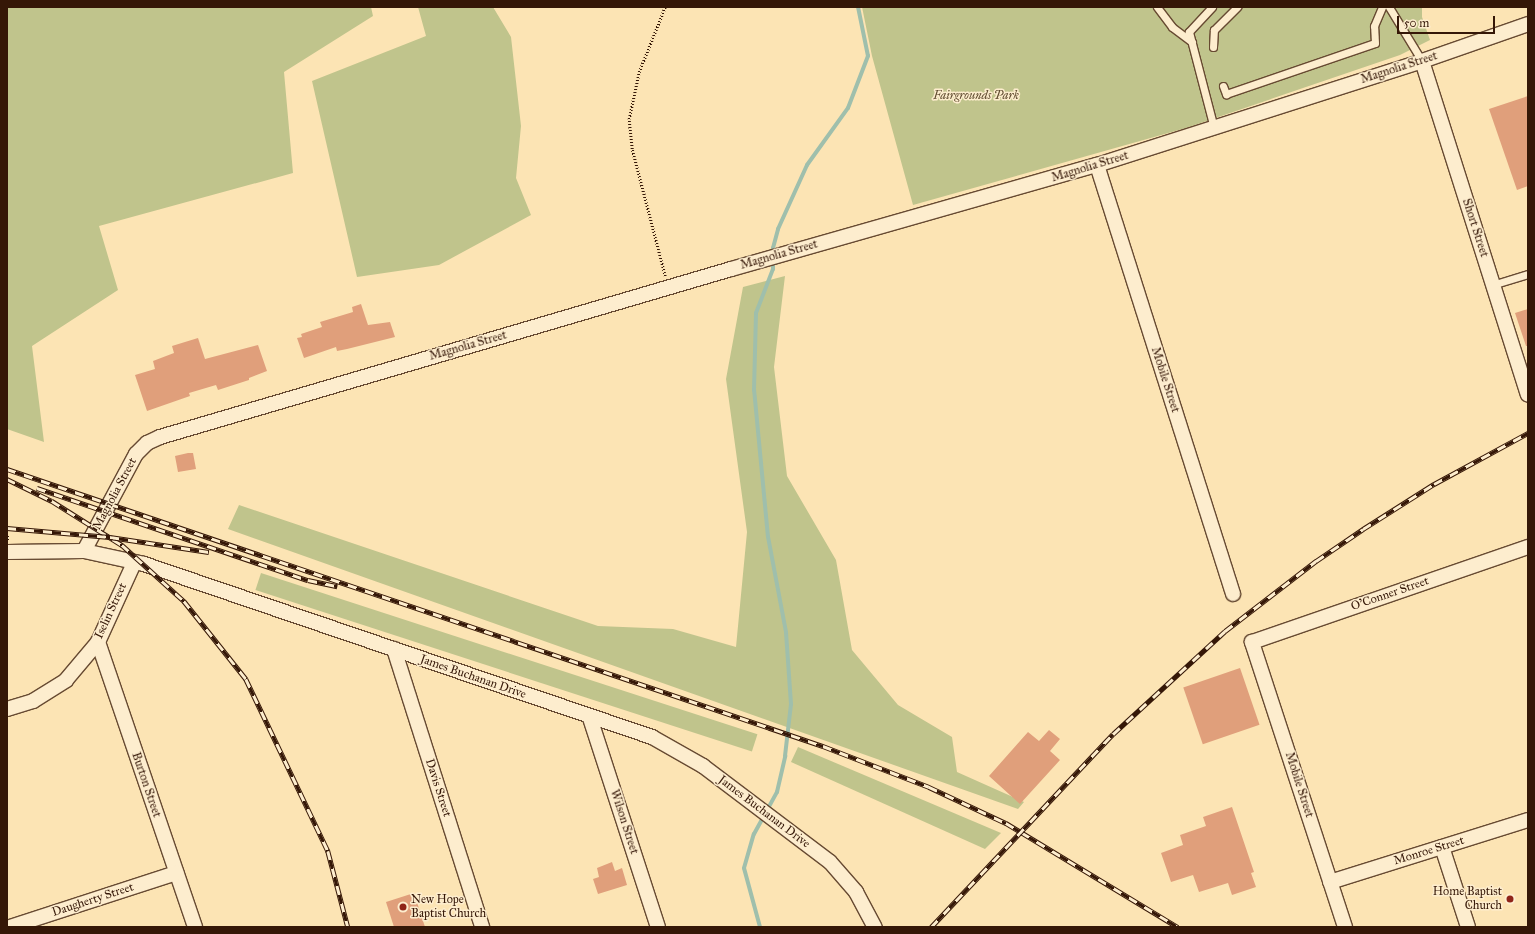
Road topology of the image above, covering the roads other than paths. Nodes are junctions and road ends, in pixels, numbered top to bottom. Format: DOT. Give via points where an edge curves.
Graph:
graph roads {
  1 [pos="1157,7"];
  2 [pos="1212,7"];
  3 [pos="1237,7"];
  4 [pos="1382,7"];
  5 [pos="1389,7"];
  6 [pos="1528,24"];
  7 [pos="1192,42"];
  8 [pos="1213,47"];
  9 [pos="1422,61"];
  10 [pos="1223,86"];
  11 [pos="1214,128"];
  12 [pos="1097,166"];
  13 [pos="1528,274"];
  14 [pos="1492,285"];
  15 [pos="1528,396"];
  16 [pos="1528,546"];
  17 [pos="84,551"];
  18 [pos="7,552"];
  19 [pos="134,563"];
  20 [pos="1233,594"];
  21 [pos="98,642"];
  22 [pos="1252,642"];
  23 [pos="394,649"];
  24 [pos="7,710"];
  25 [pos="590,718"];
  26 [pos="1528,820"];
  27 [pos="1442,847"];
  28 [pos="176,873"];
  29 [pos="1330,882"];
  30 [pos="10,927"];
  31 [pos="195,927"];
  32 [pos="482,927"];
  33 [pos="658,927"];
  34 [pos="875,927"];
  35 [pos="1345,927"];
  36 [pos="1468,927"];
  1 -- 7 [label="lane" via="1172,27"];
  2 -- 7 [label="lane" via="1189,32"];
  3 -- 8 [label="lane" via="1214,30"];
  4 -- 10 [label="lane" via="1374,26 1375,43 1226,94"];
  5 -- 9 [label="lane"];
  6 -- 9 [label="street, Magnolia Street"];
  7 -- 11 [label="lane"];
  9 -- 11 [label="street, Magnolia Street"];
  9 -- 14 [label="street, Short Street"];
  11 -- 12 [label="street, Magnolia Street"];
  12 -- 17 [label="street, Magnolia Street" via="764,259 168,434 147,443 136,454"];
  12 -- 20 [label="street, Mobile Street"];
  13 -- 14 [label="lane"];
  14 -- 15 [label="street, Short Street"];
  16 -- 22 [label="street, O'Conner Street"];
  17 -- 18 [label="street, James Buchanan Drive"];
  17 -- 19 [label="street, James Buchanan Drive"];
  19 -- 21 [label="street, Iselin Street"];
  19 -- 23 [label="street, James Buchanan Drive" via="144,564"];
  21 -- 24 [label="street, Iselin Street" via="66,680 33,701"];
  21 -- 28 [label="street, Burton Street"];
  22 -- 29 [label="street, Mobile Street"];
  23 -- 25 [label="street, James Buchanan Drive"];
  23 -- 32 [label="street, Davis Street"];
  25 -- 33 [label="street, Wilson Street"];
  25 -- 34 [label="street, James Buchanan Drive" via="652,737 703,766 830,862 856,892"];
  26 -- 27 [label="street, Monroe Street"];
  27 -- 29 [label="street, Monroe Street"];
  27 -- 36 [label="street"];
  28 -- 30 [label="street, Daugherty Street"];
  28 -- 31 [label="street, Burton Street"];
  29 -- 35 [label="street, Mobile Street"];
}
